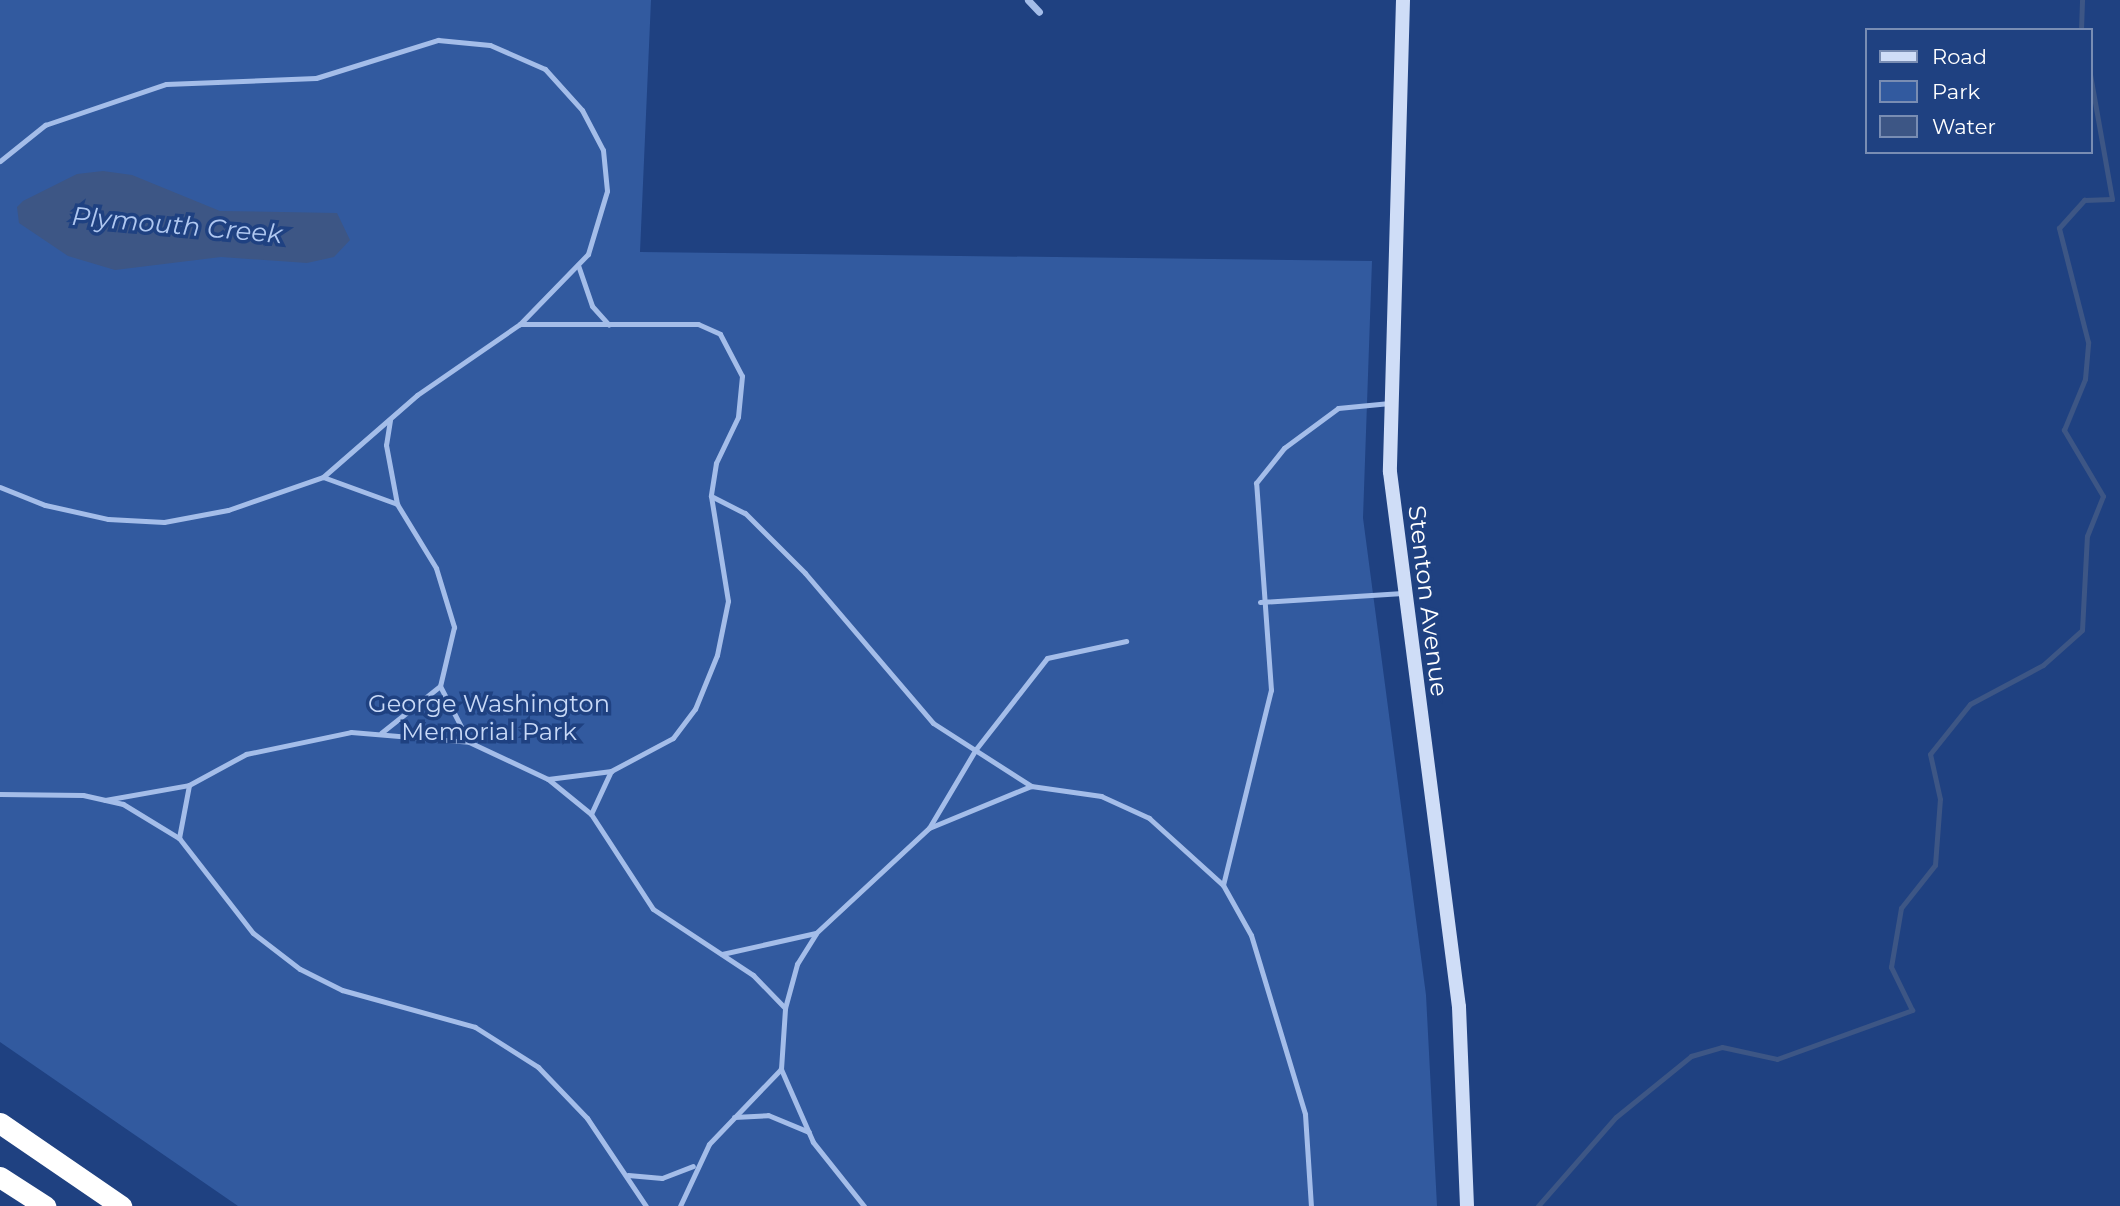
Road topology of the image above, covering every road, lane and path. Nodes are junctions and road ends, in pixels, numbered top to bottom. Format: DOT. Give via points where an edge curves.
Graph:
graph roads {
  1 [pos="1028,0"];
  2 [pos="1403,0"];
  3 [pos="1039,12"];
  4 [pos="0,161"];
  5 [pos="578,265"];
  6 [pos="520,324"];
  7 [pos="609,325"];
  8 [pos="1390,403"];
  9 [pos="390,420"];
  10 [pos="323,477"];
  11 [pos="0,486"];
  12 [pos="712,496"];
  13 [pos="397,504"];
  14 [pos="1403,593"];
  15 [pos="1260,602"];
  16 [pos="1126,641"];
  17 [pos="440,686"];
  18 [pos="381,733"];
  19 [pos="469,743"];
  20 [pos="976,749"];
  21 [pos="611,771"];
  22 [pos="548,779"];
  23 [pos="189,785"];
  24 [pos="1031,786"];
  25 [pos="0,794"];
  26 [pos="105,800"];
  27 [pos="591,814"];
  28 [pos="929,828"];
  29 [pos="179,838"];
  30 [pos="1223,886"];
  31 [pos="816,933"];
  32 [pos="722,954"];
  33 [pos="785,1008"];
  34 [pos="781,1069"];
  35 [pos="734,1117"];
  36 [pos="0,1123"];
  37 [pos="809,1132"];
  38 [pos="695,1165"];
  39 [pos="628,1175"];
  40 [pos="0,1177"];
  41 [pos="45,1206"];
  42 [pos="121,1206"];
  43 [pos="646,1206"];
  44 [pos="680,1206"];
  45 [pos="864,1206"];
  46 [pos="1311,1206"];
  47 [pos="1467,1206"];
  1 -- 3 [label="street"];
  2 -- 8 [label="main road, Stenton Avenue"];
  4 -- 5 [label="lane" via="46,125 166,84 316,78 438,40 489,45 545,69 582,110 603,150 604,203 588,254"];
  5 -- 6 [label="lane"];
  5 -- 7 [label="lane" via="592,306"];
  6 -- 7 [label="lane"];
  6 -- 9 [label="lane"];
  7 -- 12 [label="lane" via="698,324 720,334 738,357 738,417 716,463"];
  8 -- 14 [label="main road, Stenton Avenue"];
  8 -- 15 [label="lane" via="1338,408 1284,448 1256,484"];
  9 -- 10 [label="lane"];
  9 -- 13 [label="lane" via="386,445"];
  10 -- 11 [label="lane" via="228,510 164,522 95,516"];
  10 -- 13 [label="lane"];
  12 -- 20 [label="lane" via="745,513 805,573 907,697"];
  12 -- 21 [label="lane" via="728,601 717,655 695,709 673,738"];
  13 -- 17 [label="lane" via="436,568 454,627"];
  14 -- 15 [label="lane"];
  14 -- 47 [label="main road, Stenton Avenue" via="1458,1007"];
  15 -- 30 [label="lane" via="1271,690"];
  16 -- 20 [label="lane" via="1047,658"];
  17 -- 18 [label="lane"];
  17 -- 19 [label="lane"];
  18 -- 19 [label="lane"];
  18 -- 23 [label="lane" via="298,738 246,754"];
  19 -- 22 [label="lane"];
  20 -- 24 [label="lane"];
  20 -- 28 [label="lane"];
  21 -- 22 [label="lane"];
  21 -- 27 [label="lane"];
  22 -- 27 [label="lane"];
  23 -- 26 [label="lane"];
  23 -- 29 [label="lane"];
  24 -- 28 [label="lane"];
  24 -- 30 [label="lane" via="1101,796 1149,818"];
  25 -- 26 [label="lane"];
  26 -- 29 [label="lane"];
  27 -- 32 [label="lane" via="653,909"];
  28 -- 31 [label="lane"];
  29 -- 39 [label="lane" via="253,933 300,969 342,990 475,1027 538,1067"];
  30 -- 46 [label="lane" via="1251,935 1302,1102"];
  31 -- 32 [label="lane"];
  31 -- 33 [label="lane" via="797,964"];
  32 -- 33 [label="lane"];
  33 -- 34 [label="lane"];
  34 -- 35 [label="lane"];
  34 -- 37 [label="lane"];
  35 -- 37 [label="lane" via="768,1115"];
  35 -- 38 [label="lane"];
  36 -- 42 [label="highway"];
  37 -- 45 [label="lane"];
  38 -- 39 [label="lane" via="662,1178"];
  38 -- 44 [label="lane"];
  39 -- 43 [label="lane"];
  40 -- 41 [label="highway"];
}
